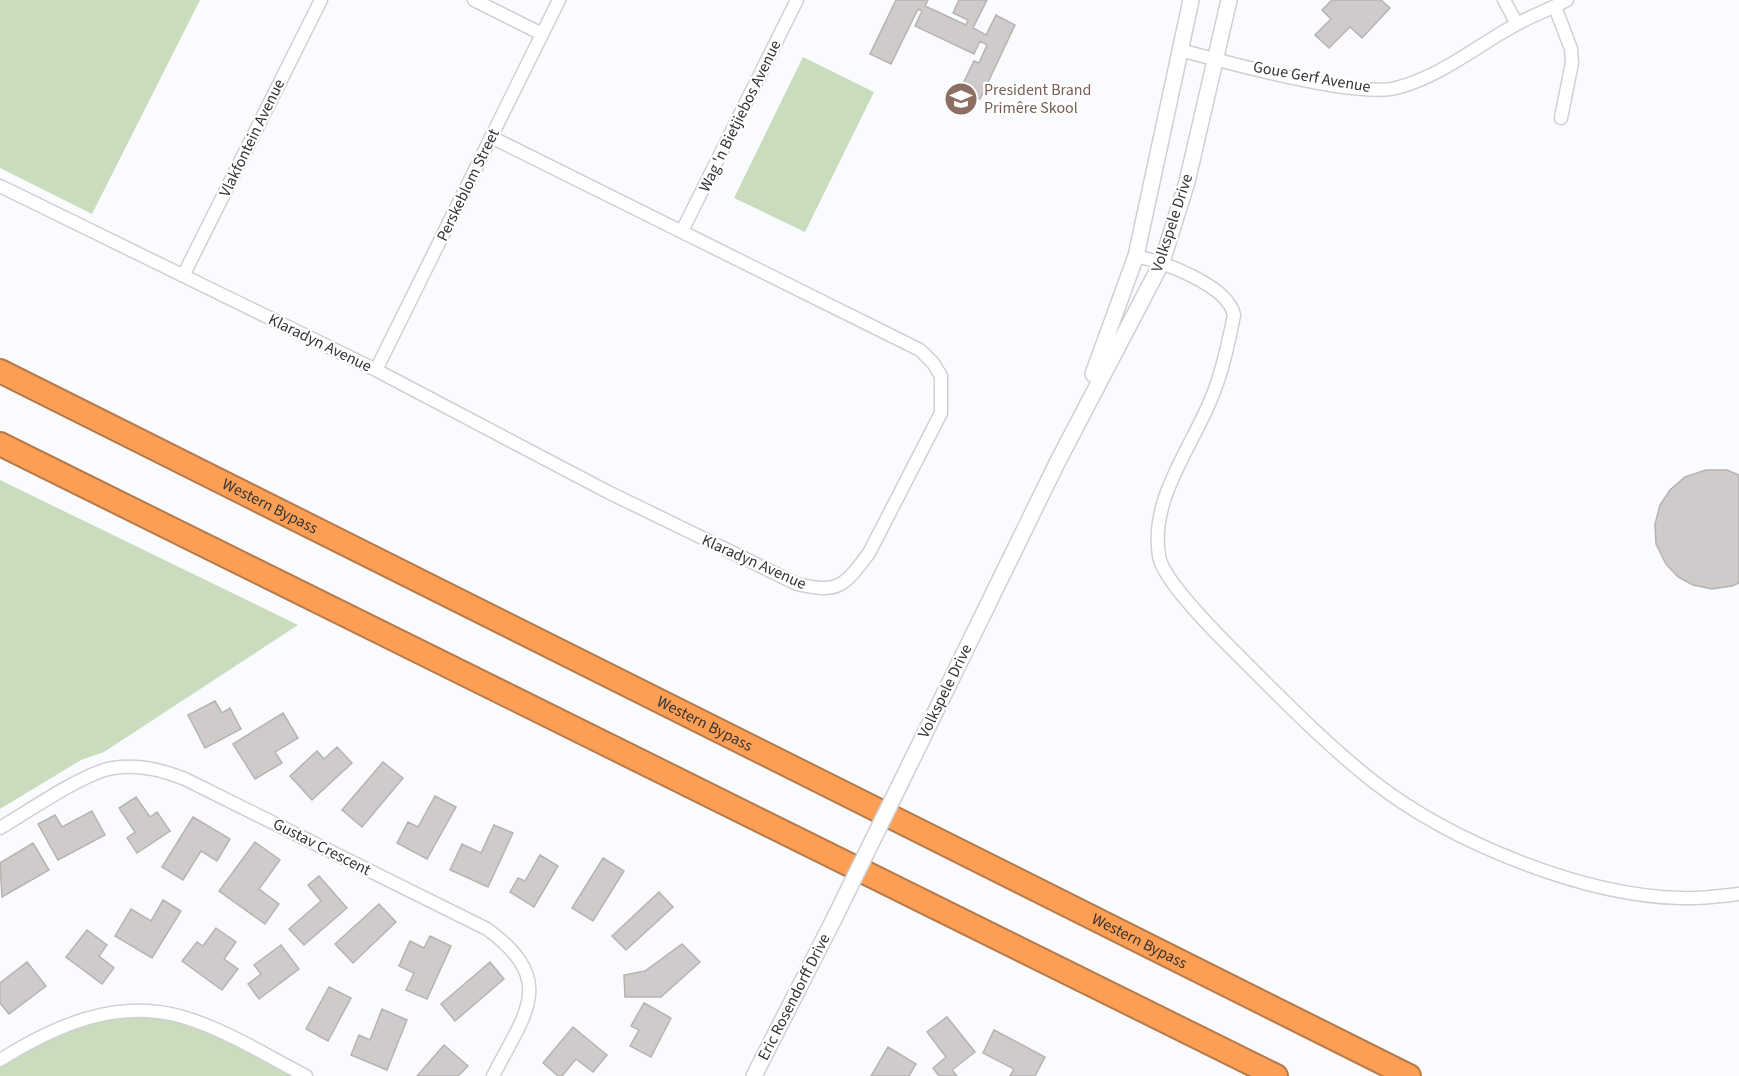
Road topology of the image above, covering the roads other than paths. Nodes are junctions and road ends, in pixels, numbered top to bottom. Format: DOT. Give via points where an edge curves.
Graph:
graph roads {
  1 [pos="321,0"];
  2 [pos="474,0"];
  3 [pos="559,0"];
  4 [pos="797,0"];
  5 [pos="1191,0"];
  6 [pos="1229,0"];
  7 [pos="1504,0"];
  8 [pos="1566,0"];
  9 [pos="1555,7"];
  10 [pos="1517,24"];
  11 [pos="542,34"];
  12 [pos="1180,50"];
  13 [pos="1216,60"];
  14 [pos="1561,118"];
  15 [pos="492,137"];
  16 [pos="0,186"];
  17 [pos="682,231"];
  18 [pos="1136,256"];
  19 [pos="1162,262"];
  20 [pos="183,276"];
  21 [pos="376,370"];
  22 [pos="0,371"];
  23 [pos="0,444"];
  24 [pos="1057,463"];
  25 [pos="0,828"];
  26 [pos="1739,894"];
  27 [pos="834,919"];
  28 [pos="0,1060"];
  29 [pos="306,1076"];
  30 [pos="493,1076"];
  31 [pos="754,1076"];
  32 [pos="1276,1076"];
  33 [pos="1409,1076"];
  1 -- 20 [label="street, Vlakfontein Avenue"];
  2 -- 11 [label="street"];
  3 -- 11 [label="street, Perskeblom Street"];
  4 -- 17 [label="street, Wag 'n Bietjiebos Avenue"];
  5 -- 12 [label="street, Volkspele Drive"];
  6 -- 13 [label="street, Volkspele Drive"];
  7 -- 10 [label="street"];
  8 -- 9 [label="street, Goue Gerf Avenue"];
  9 -- 10 [label="street, Goue Gerf Avenue"];
  9 -- 14 [label="street" via="1571,49 1572,63"];
  10 -- 13 [label="street, Goue Gerf Avenue" via="1427,78 1394,88 1360,88"];
  11 -- 15 [label="street, Perskeblom Street"];
  12 -- 13 [label="street, Goue Gerf Avenue"];
  12 -- 18 [label="street, Volkspele Drive"];
  13 -- 19 [label="street, Volkspele Drive" via="1187,182"];
  15 -- 17 [label="street, Klaradyn Avenue"];
  15 -- 21 [label="street, Perskeblom Street"];
  16 -- 20 [label="street, Klaradyn Avenue"];
  17 -- 21 [label="street, Klaradyn Avenue" via="920,350 941,376 941,413 869,553 838,587 821,590 797,584 608,492"];
  18 -- 19 [label="street"];
  18 -- 24 [label="street, Volkspele Drive" via="1106,344"];
  19 -- 24 [label="street, Volkspele Drive"];
  19 -- 26 [label="street" via="1222,294 1232,305 1234,315 1215,390 1166,494 1157,525 1160,560 1214,631 1329,745 1426,817 1567,879 1621,892 1681,898"];
  20 -- 21 [label="street, Klaradyn Avenue"];
  22 -- 33 [label="highway, Western Bypass"];
  23 -- 32 [label="highway"];
  24 -- 27 [label="street, Volkspele Drive, bridge"];
  25 -- 30 [label="street, Gustav Crescent" via="111,768 138,766 162,770 487,929 509,946 530,984 528,1006"];
  27 -- 31 [label="street, Eric Rosendorff Drive"];
  28 -- 29 [label="street" via="72,1022 135,1010 186,1018"];
}
